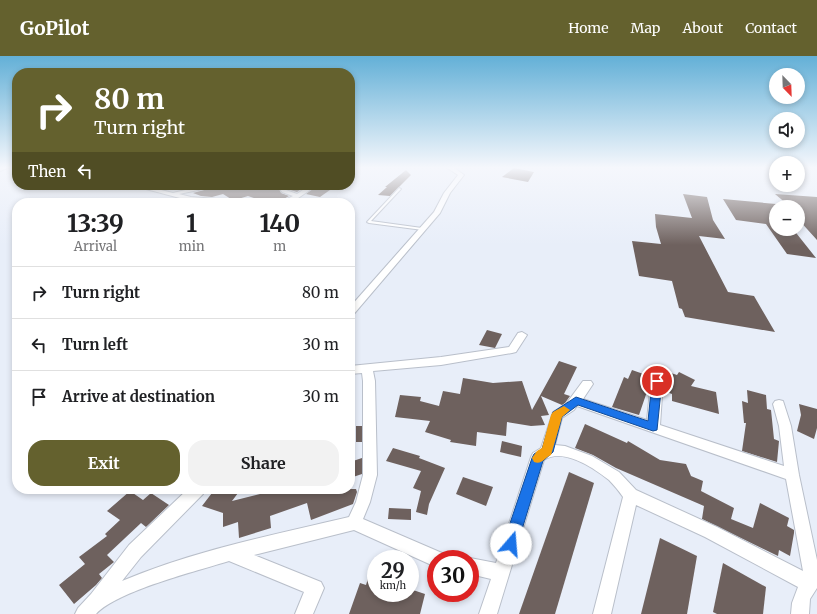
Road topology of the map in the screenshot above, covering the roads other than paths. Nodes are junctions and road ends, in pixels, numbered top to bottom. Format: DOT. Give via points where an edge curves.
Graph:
graph roads {
  1 [pos="168,193"];
  2 [pos="177,193"];
  3 [pos="290,193"];
  4 [pos="302,193"];
  5 [pos="396,193"];
  6 [pos="446,193"];
  7 [pos="172,194"];
  8 [pos="298,196"];
  9 [pos="187,198"];
  10 [pos="295,198"];
  11 [pos="422,229"];
  12 [pos="355,307"];
  13 [pos="522,336"];
  14 [pos="355,370"];
  15 [pos="367,370"];
  16 [pos="657,381"];
  17 [pos="587,384"];
  18 [pos="576,400"];
  19 [pos="778,404"];
  20 [pos="653,427"];
  21 [pos="547,452"];
  22 [pos="792,475"];
  23 [pos="193,494"];
  24 [pos="631,495"];
  25 [pos="354,524"];
  26 [pos="229,553"];
  27 [pos="427,555"];
  28 [pos="479,568"];
  29 [pos="501,573"];
  30 [pos="810,584"];
  31 [pos="97,600"];
  32 [pos="84,614"];
  33 [pos="304,614"];
  34 [pos="488,614"];
  35 [pos="602,614"];
  36 [pos="800,614"];
  1 -- 7 [label="street"];
  2 -- 7 [label="street"];
  3 -- 8 [label="street"];
  4 -- 8 [label="street"];
  5 -- 11 [label="lane" via="370,222"];
  6 -- 11 [label="street" via="437,213"];
  7 -- 9 [label="street"];
  8 -- 10 [label="street"];
  11 -- 12 [label="street"];
  13 -- 15 [label="street" via="512,350"];
  14 -- 15 [label="street"];
  15 -- 25 [label="street" via="370,475 364,502"];
  16 -- 20 [label="street"];
  17 -- 18 [label="street"];
  18 -- 20 [label="street"];
  18 -- 21 [label="street" via="557,415"];
  19 -- 22 [label="street" via="785,426"];
  20 -- 22 [label="street"];
  21 -- 24 [label="street" via="568,451 614,477"];
  21 -- 29 [label="street" via="538,458"];
  22 -- 30 [label="street" via="812,576"];
  23 -- 31 [label="street" via="135,551"];
  24 -- 30 [label="street" via="711,532"];
  24 -- 35 [label="street"];
  25 -- 26 [label="street"];
  25 -- 27 [label="street"];
  26 -- 31 [label="street" via="149,578"];
  26 -- 33 [label="street" via="315,588"];
  28 -- 29 [label="street"];
  29 -- 34 [label="street"];
  30 -- 36 [label="street" via="802,594"];
  31 -- 32 [label="street"];
}
